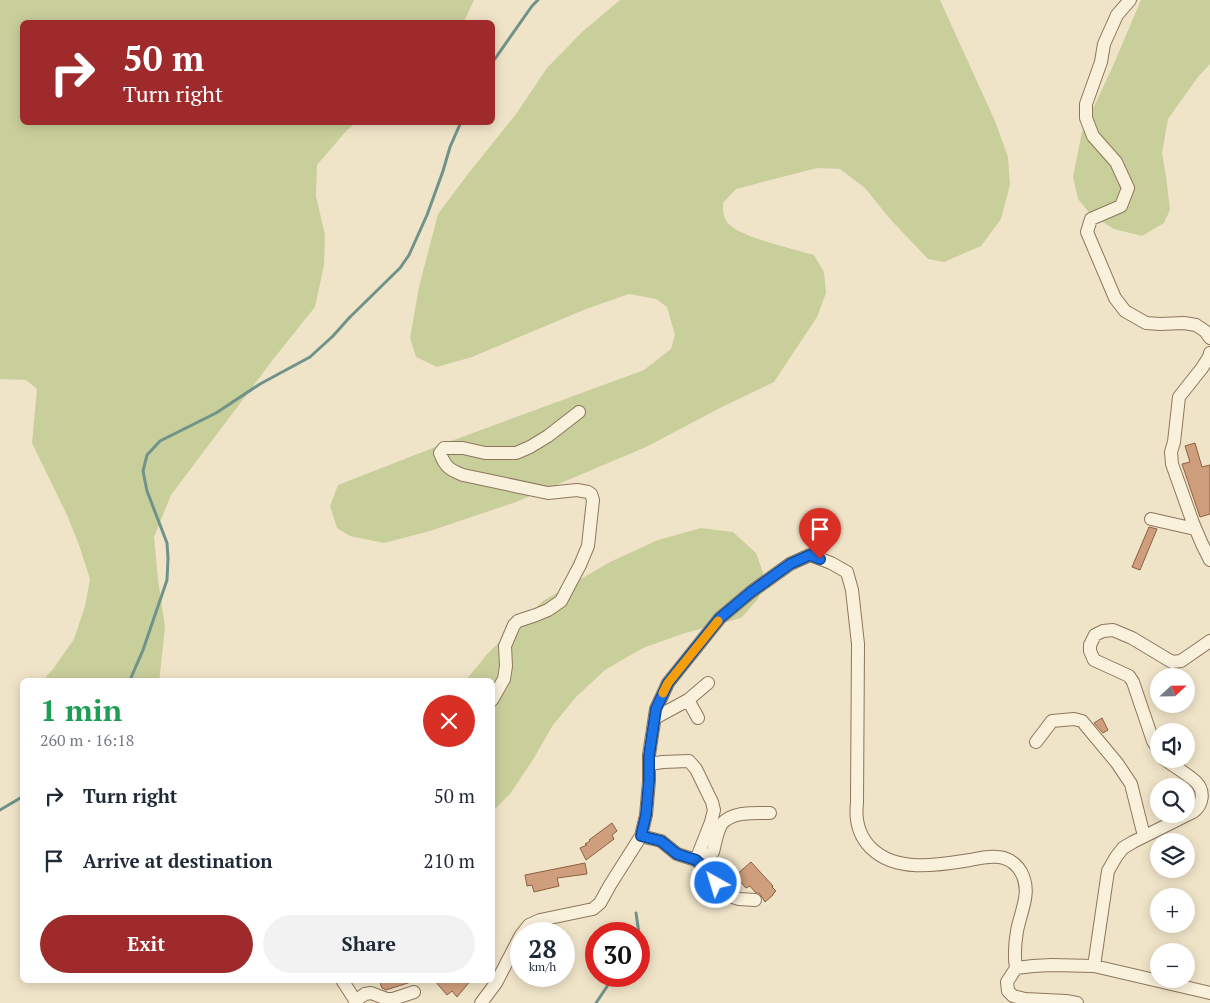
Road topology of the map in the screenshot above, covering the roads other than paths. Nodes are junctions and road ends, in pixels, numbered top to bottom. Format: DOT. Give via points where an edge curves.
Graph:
graph roads {
  1 [pos="1130,0"];
  2 [pos="1210,338"];
  3 [pos="1210,353"];
  4 [pos="579,412"];
  5 [pos="1151,519"];
  6 [pos="1195,528"];
  7 [pos="1210,560"];
  8 [pos="1210,641"];
  9 [pos="708,683"];
  10 [pos="495,695"];
  11 [pos="688,700"];
  12 [pos="655,718"];
  13 [pos="698,718"];
  14 [pos="1150,732"];
  15 [pos="1036,742"];
  16 [pos="649,764"];
  17 [pos="1177,768"];
  18 [pos="770,813"];
  19 [pos="641,836"];
  20 [pos="1144,836"];
  21 [pos="696,860"];
  22 [pos="756,900"];
  23 [pos="536,922"];
  24 [pos="510,957"];
  25 [pos="1094,966"];
  26 [pos="1016,968"];
  27 [pos="344,983"];
  28 [pos="414,992"];
  29 [pos="1210,993"];
  30 [pos="356,1002"];
  31 [pos="481,1003"];
  32 [pos="1077,1003"];
  1 -- 2 [label="street" via="1117,16 1104,44 1086,104 1086,118 1093,136 1116,162 1128,188 1122,206 1091,218 1087,232 1115,298 1125,311 1146,323 1196,325"];
  3 -- 6 [label="street" via="1179,397 1171,452 1172,464"];
  4 -- 10 [label="street" via="530,448 516,453 485,453 450,447 440,453 451,470 463,476 548,493 588,492 593,500 588,546 580,565 561,601 548,610 518,621 514,626 506,646 504,679"];
  5 -- 6 [label="street"];
  6 -- 7 [label="street"];
  8 -- 14 [label="street" via="1180,661 1172,662 1112,630 1095,635 1090,645 1094,660 1129,676"];
  9 -- 11 [label="street"];
  11 -- 12 [label="street"];
  11 -- 13 [label="street"];
  12 -- 16 [label="street"];
  12 -- 26 [label="street" via="668,683 720,618 751,592 790,564 810,555 847,572 858,644 856,816 859,830 875,852 900,863 921,866 1003,858 1013,863 1025,880 1026,893 1014,957"];
  15 -- 20 [label="street" via="1052,721 1082,721 1131,784"];
  16 -- 19 [label="street" via="646,815"];
  16 -- 21 [label="street" via="689,761 696,769 714,810"];
  17 -- 20 [label="street" via="1197,782 1202,792 1198,809"];
  18 -- 21 [label="street" via="744,813 729,819 721,825 713,852"];
  19 -- 21 [label="street" via="661,841 677,854"];
  19 -- 23 [label="street" via="600,904 593,909"];
  20 -- 25 [label="street" via="1123,848 1108,871"];
  21 -- 22 [label="street" via="722,891 730,896"];
  24 -- 31 [label="street"];
  25 -- 26 [label="street"];
  25 -- 29 [label="street"];
  26 -- 32 [label="street" via="1007,982 1008,992 1013,996"];
  27 -- 30 [label="street"];
  28 -- 30 [label="street" via="393,1000 365,994"];
}
